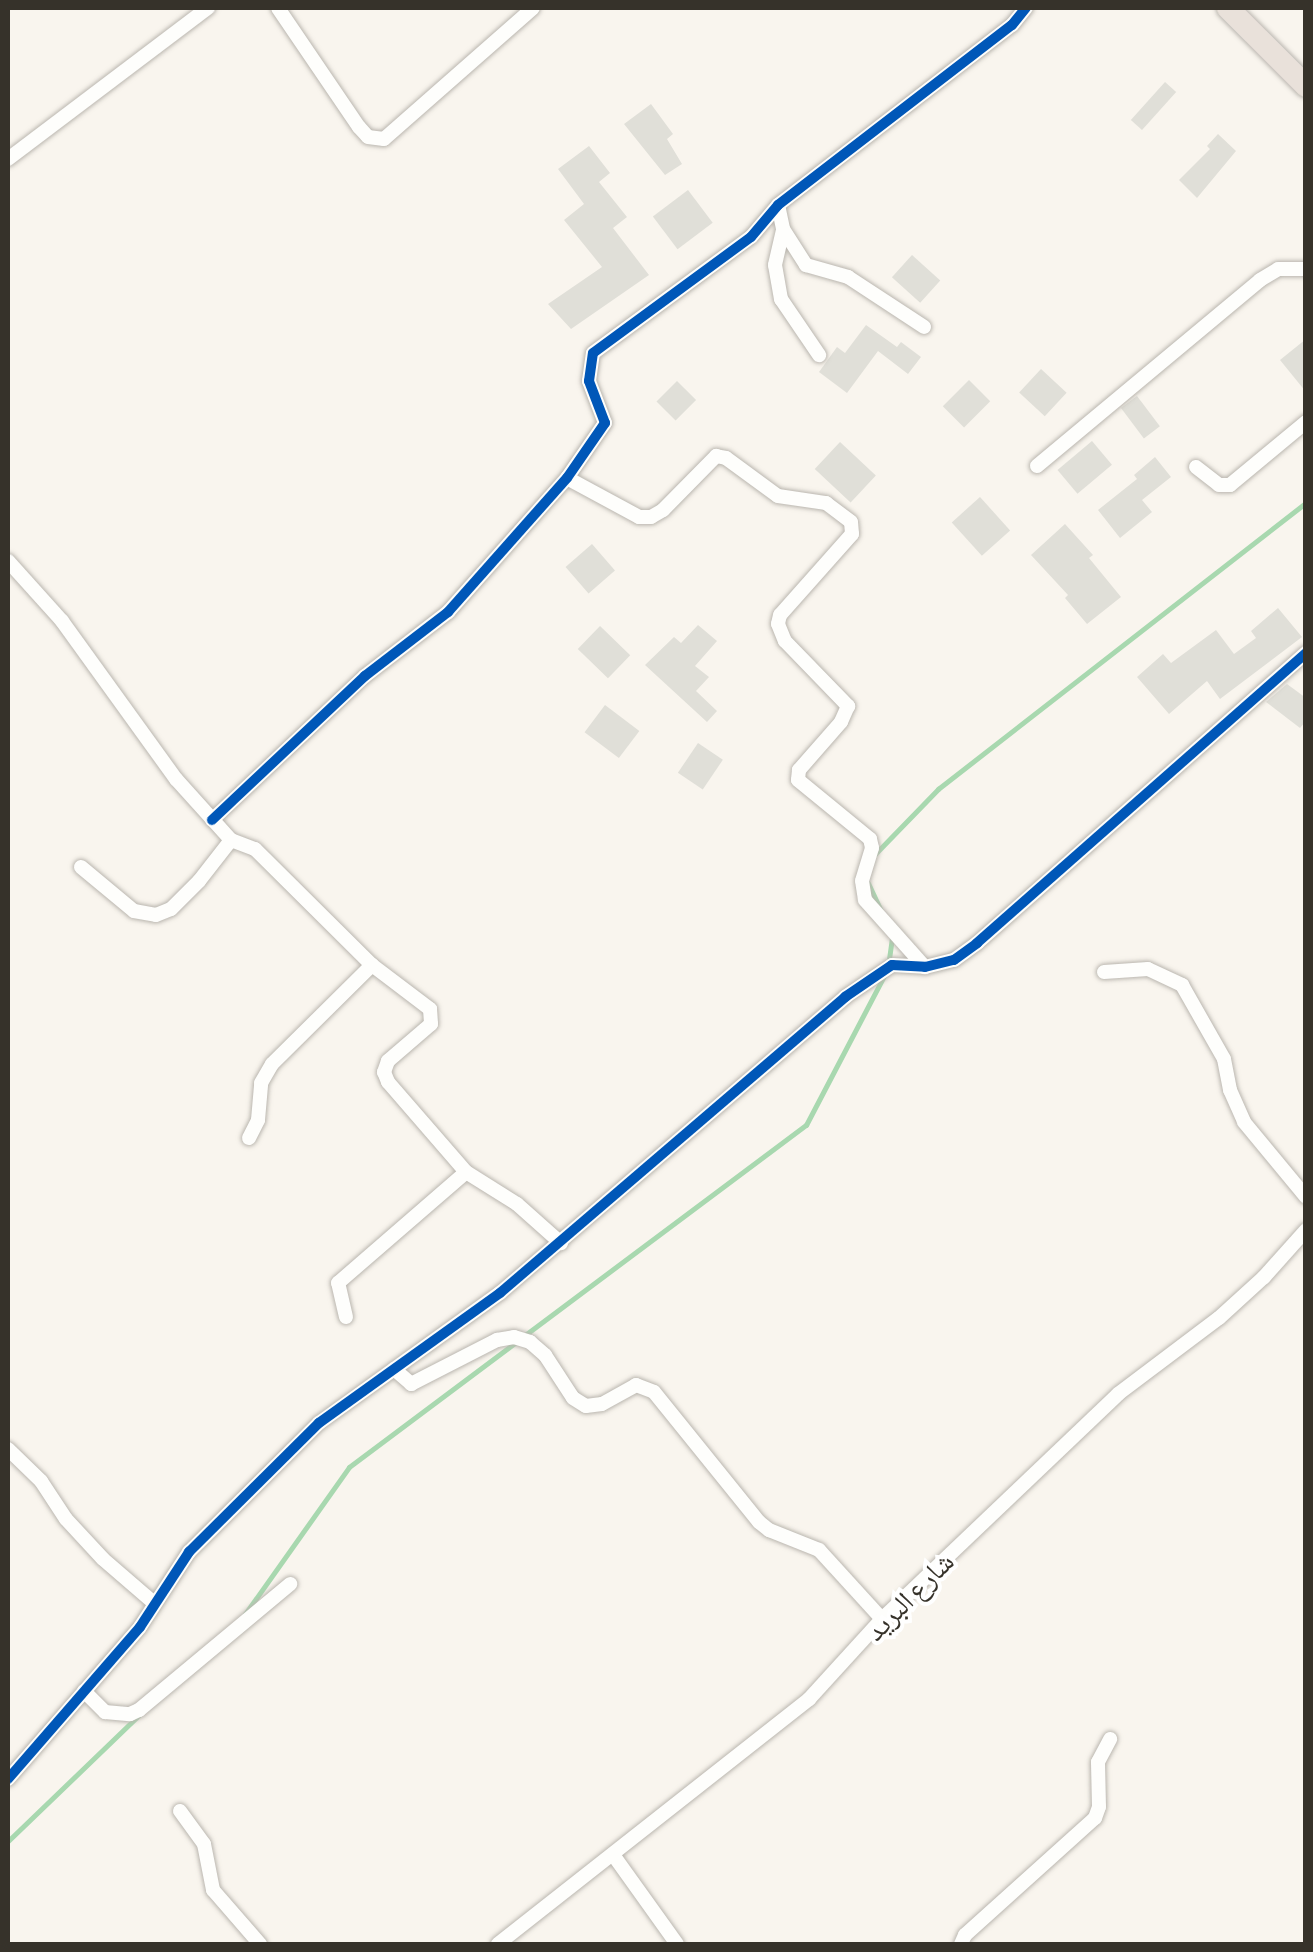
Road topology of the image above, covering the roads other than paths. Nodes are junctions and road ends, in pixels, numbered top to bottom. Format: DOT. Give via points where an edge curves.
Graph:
graph roads {
  1 [pos="208,8"];
  2 [pos="278,8"];
  3 [pos="533,8"];
  4 [pos="1026,8"];
  5 [pos="1228,8"];
  6 [pos="1306,86"];
  7 [pos="8,159"];
  8 [pos="778,206"];
  9 [pos="783,229"];
  10 [pos="1306,269"];
  11 [pos="924,327"];
  12 [pos="820,356"];
  13 [pos="1306,422"];
  14 [pos="1037,466"];
  15 [pos="1196,467"];
  16 [pos="567,478"];
  17 [pos="8,561"];
  18 [pos="1306,652"];
  19 [pos="212,820"];
  20 [pos="231,840"];
  21 [pos="81,867"];
  22 [pos="372,964"];
  23 [pos="925,968"];
  24 [pos="1104,972"];
  25 [pos="249,1138"];
  26 [pos="466,1172"];
  27 [pos="1306,1196"];
  28 [pos="1306,1230"];
  29 [pos="561,1243"];
  30 [pos="346,1318"];
  31 [pos="394,1369"];
  32 [pos="8,1449"];
  33 [pos="290,1584"];
  34 [pos="154,1604"];
  35 [pos="882,1619"];
  36 [pos="84,1691"];
  37 [pos="1110,1740"];
  38 [pos="8,1779"];
  39 [pos="180,1811"];
  40 [pos="614,1856"];
  41 [pos="260,1944"];
  42 [pos="498,1944"];
  43 [pos="677,1944"];
  44 [pos="960,1944"];
  1 -- 7 [label="street"];
  2 -- 3 [label="street" via="359,127 368,137 384,139"];
  4 -- 8 [label="street"];
  5 -- 6 [label="main road"];
  8 -- 9 [label="street"];
  8 -- 16 [label="street" via="752,237 593,352 589,382 606,423"];
  9 -- 11 [label="street" via="806,264 848,277"];
  9 -- 12 [label="street" via="775,264 781,299"];
  10 -- 14 [label="street" via="1269,274"];
  13 -- 15 [label="street" via="1230,485 1219,485"];
  16 -- 19 [label="street" via="448,612 365,676"];
  16 -- 23 [label="street" via="639,516 652,516 716,456 778,496 826,502 851,522 852,534 780,614 785,640 848,706 798,780 870,839 864,900"];
  17 -- 19 [label="street" via="62,621"];
  18 -- 23 [label="street" via="977,944"];
  19 -- 20 [label="street"];
  20 -- 21 [label="street" via="185,895 156,915 134,911"];
  20 -- 22 [label="street" via="254,849"];
  22 -- 25 [label="street" via="272,1064 261,1082 258,1120"];
  22 -- 26 [label="street" via="430,1009 431,1024 384,1072"];
  23 -- 29 [label="street" via="892,965 845,997"];
  24 -- 27 [label="street" via="1148,968 1182,985 1224,1059 1244,1122"];
  26 -- 29 [label="street"];
  26 -- 30 [label="street" via="338,1283"];
  28 -- 35 [label="street, شارع البريد" via="1218,1318 1118,1394"];
  29 -- 31 [label="street"];
  31 -- 34 [label="street" via="319,1423 228,1509"];
  31 -- 35 [label="street" via="412,1384 514,1337 545,1356 586,1406 636,1385 654,1392 759,1522 820,1550"];
  32 -- 34 [label="street" via="103,1559"];
  33 -- 36 [label="street" via="139,1710 105,1712"];
  34 -- 36 [label="street"];
  35 -- 40 [label="street, شارع البريد" via="810,1699"];
  36 -- 38 [label="street"];
  37 -- 44 [label="street" via="1098,1762 1095,1818"];
  39 -- 41 [label="street" via="204,1844 214,1890"];
  40 -- 42 [label="street, شارع البريد"];
  40 -- 43 [label="street"];
}
